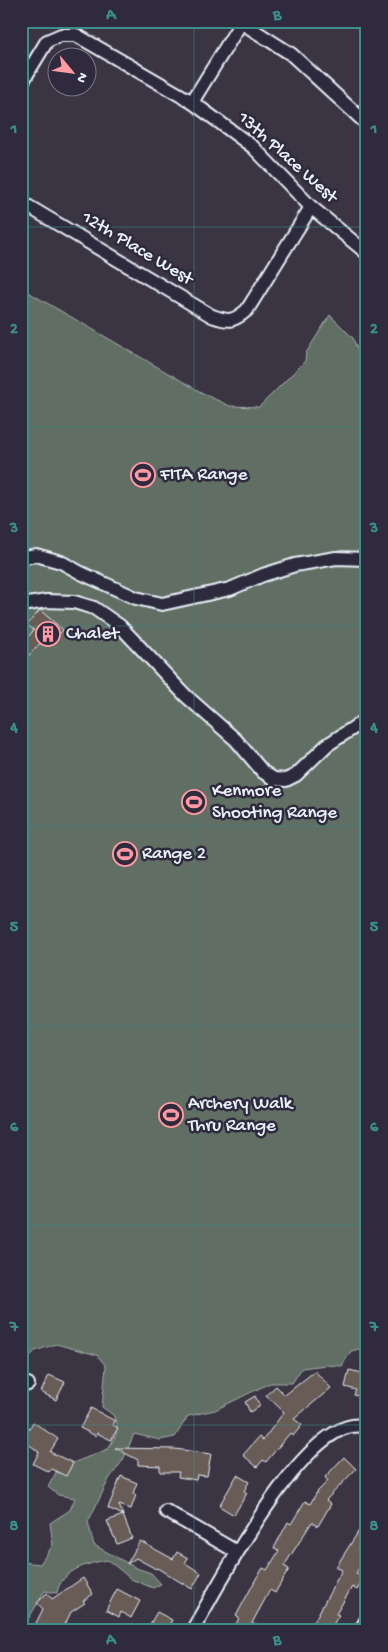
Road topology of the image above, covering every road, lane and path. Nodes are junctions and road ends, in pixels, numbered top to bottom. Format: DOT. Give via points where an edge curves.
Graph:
graph roads {
  1 [pos="241,22"];
  2 [pos="21,84"];
  3 [pos="192,102"];
  4 [pos="367,124"];
  5 [pos="21,202"];
  6 [pos="311,207"];
  7 [pos="367,253"];
  8 [pos="21,558"];
  9 [pos="367,559"];
  10 [pos="21,604"];
  11 [pos="367,719"];
  12 [pos="367,1427"];
  13 [pos="166,1511"];
  14 [pos="238,1552"];
  15 [pos="367,1619"];
  16 [pos="192,1631"];
  17 [pos="360,1631"];
  1 -- 3 [label="street"];
  1 -- 4 [label="street" via="292,54"];
  2 -- 3 [label="street, 13th Place West" via="47,42 62,35 76,35"];
  3 -- 6 [label="street, 13th Place West" via="253,147"];
  5 -- 6 [label="street, 12th Place West" via="223,320 236,320 247,310"];
  6 -- 7 [label="street, 13th Place West"];
  8 -- 9 [label="street" via="36,555 60,562 136,598 162,604 230,589 295,565 336,558"];
  10 -- 11 [label="street" via="74,602 94,608 120,626 186,696 274,779 286,780 296,776 327,745"];
  12 -- 14 [label="street" via="346,1426 329,1436 302,1462 274,1494"];
  13 -- 14 [label="street"];
  14 -- 16 [label="street"];
  15 -- 17 [label="street"];
}
